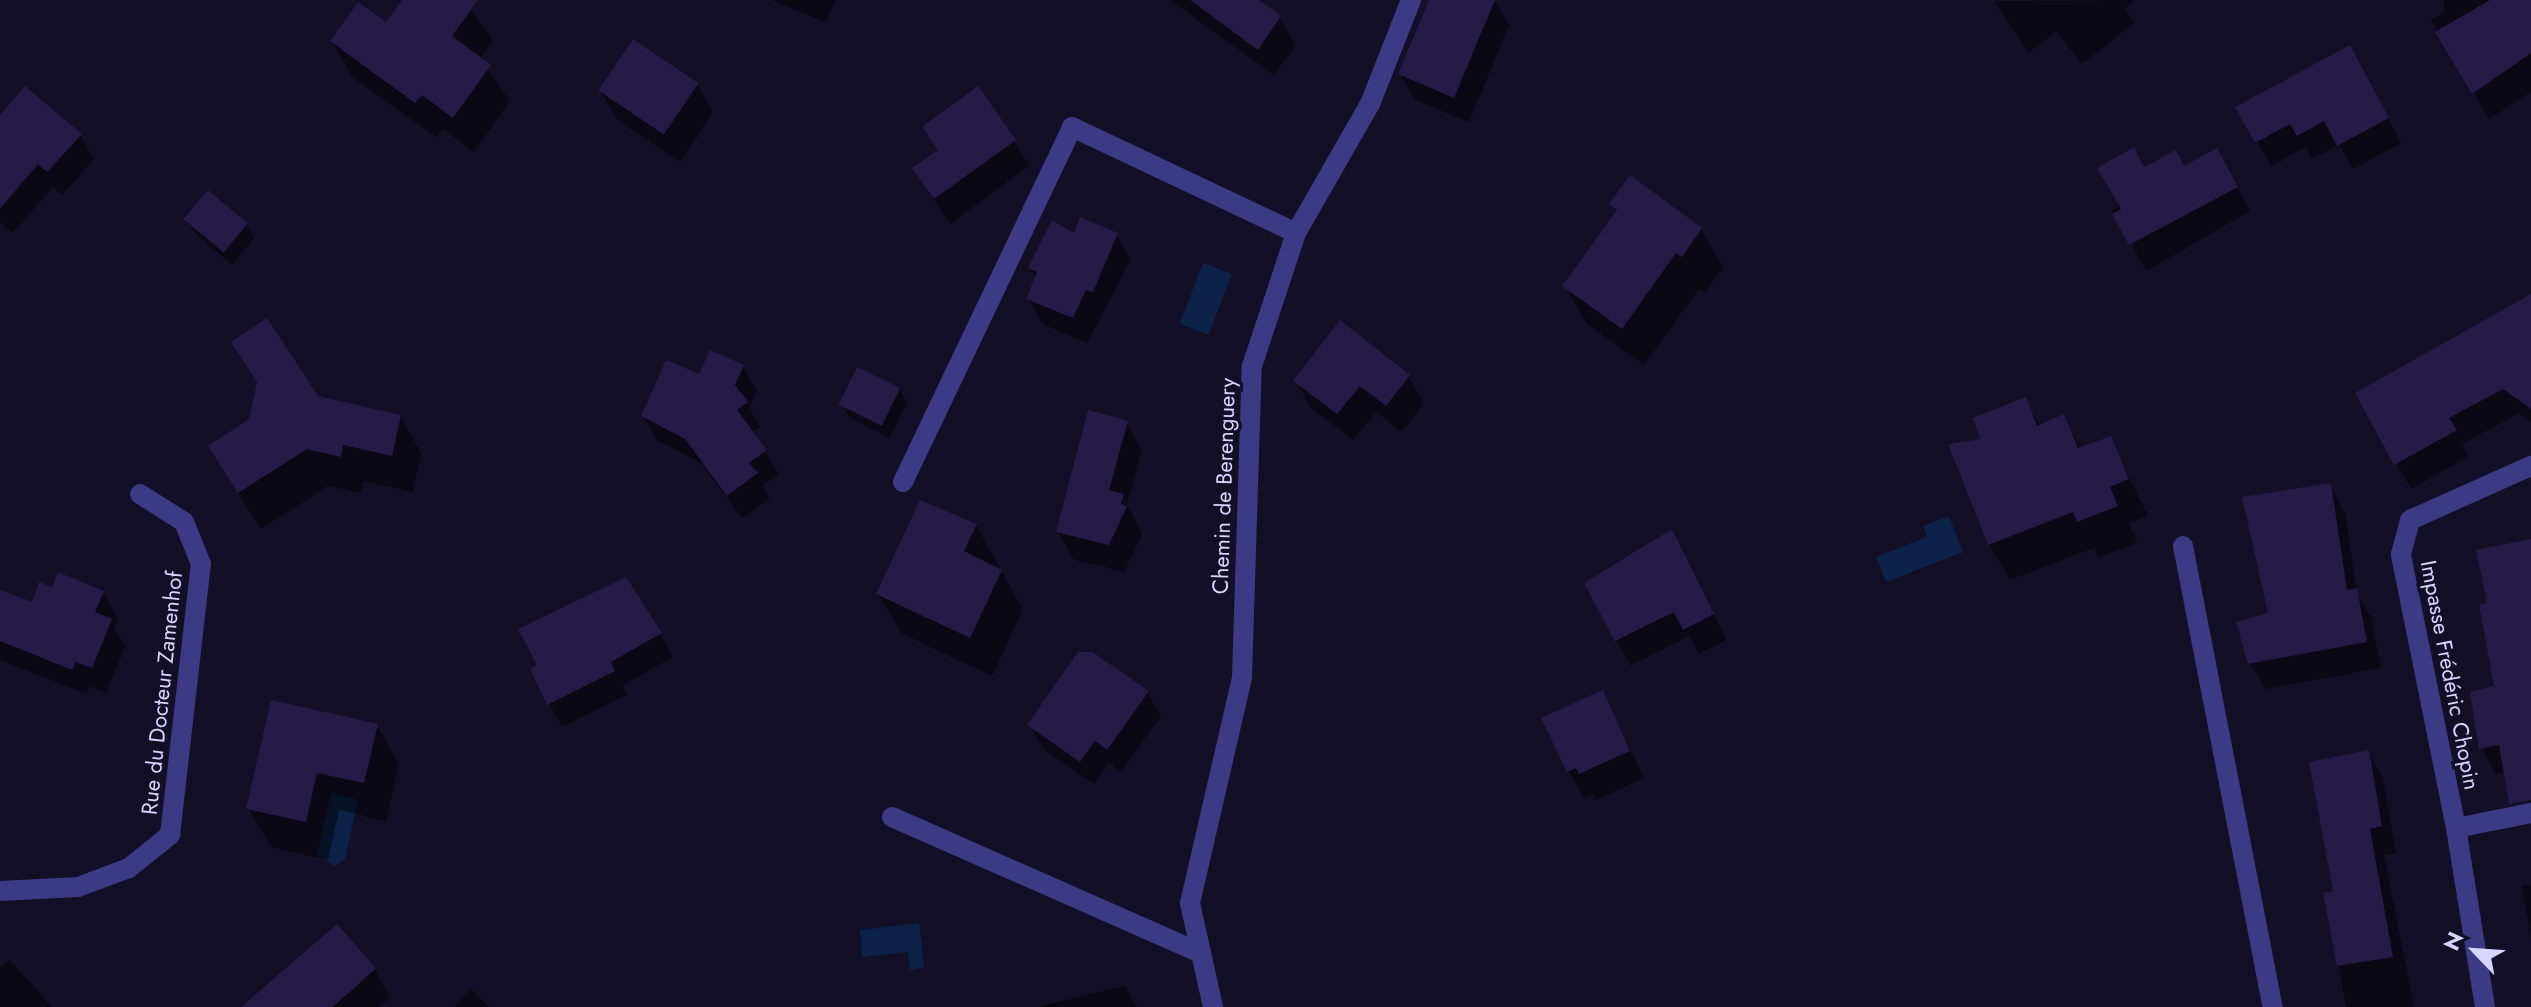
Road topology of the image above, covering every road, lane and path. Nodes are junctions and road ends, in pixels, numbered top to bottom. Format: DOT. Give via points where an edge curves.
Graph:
graph roads {
  1 [pos="1411,0"];
  2 [pos="1296,233"];
  3 [pos="2531,466"];
  4 [pos="903,482"];
  5 [pos="140,494"];
  6 [pos="2183,546"];
  7 [pos="2531,813"];
  8 [pos="892,817"];
  9 [pos="2456,828"];
  10 [pos="0,891"];
  11 [pos="1201,953"];
  12 [pos="1213,1007"];
  13 [pos="2273,1007"];
  14 [pos="2485,1007"];
  1 -- 2 [label="street, Chemin de Berenguery" via="1370,104"];
  2 -- 4 [label="street" via="1072,127"];
  2 -- 11 [label="street, Chemin de Berenguery" via="1252,366 1242,677 1190,903"];
  3 -- 9 [label="street, Impasse Frédéric Chopin" via="2410,520 2401,554"];
  5 -- 10 [label="street, Rue du Docteur Zamenhof" via="184,522 201,564 170,835 129,868 78,887"];
  6 -- 13 [label="street"];
  7 -- 9 [label="street"];
  8 -- 11 [label="street"];
  9 -- 14 [label="street, Impasse Frédéric Chopin"];
  11 -- 12 [label="street, Chemin de Berenguery"];
}
